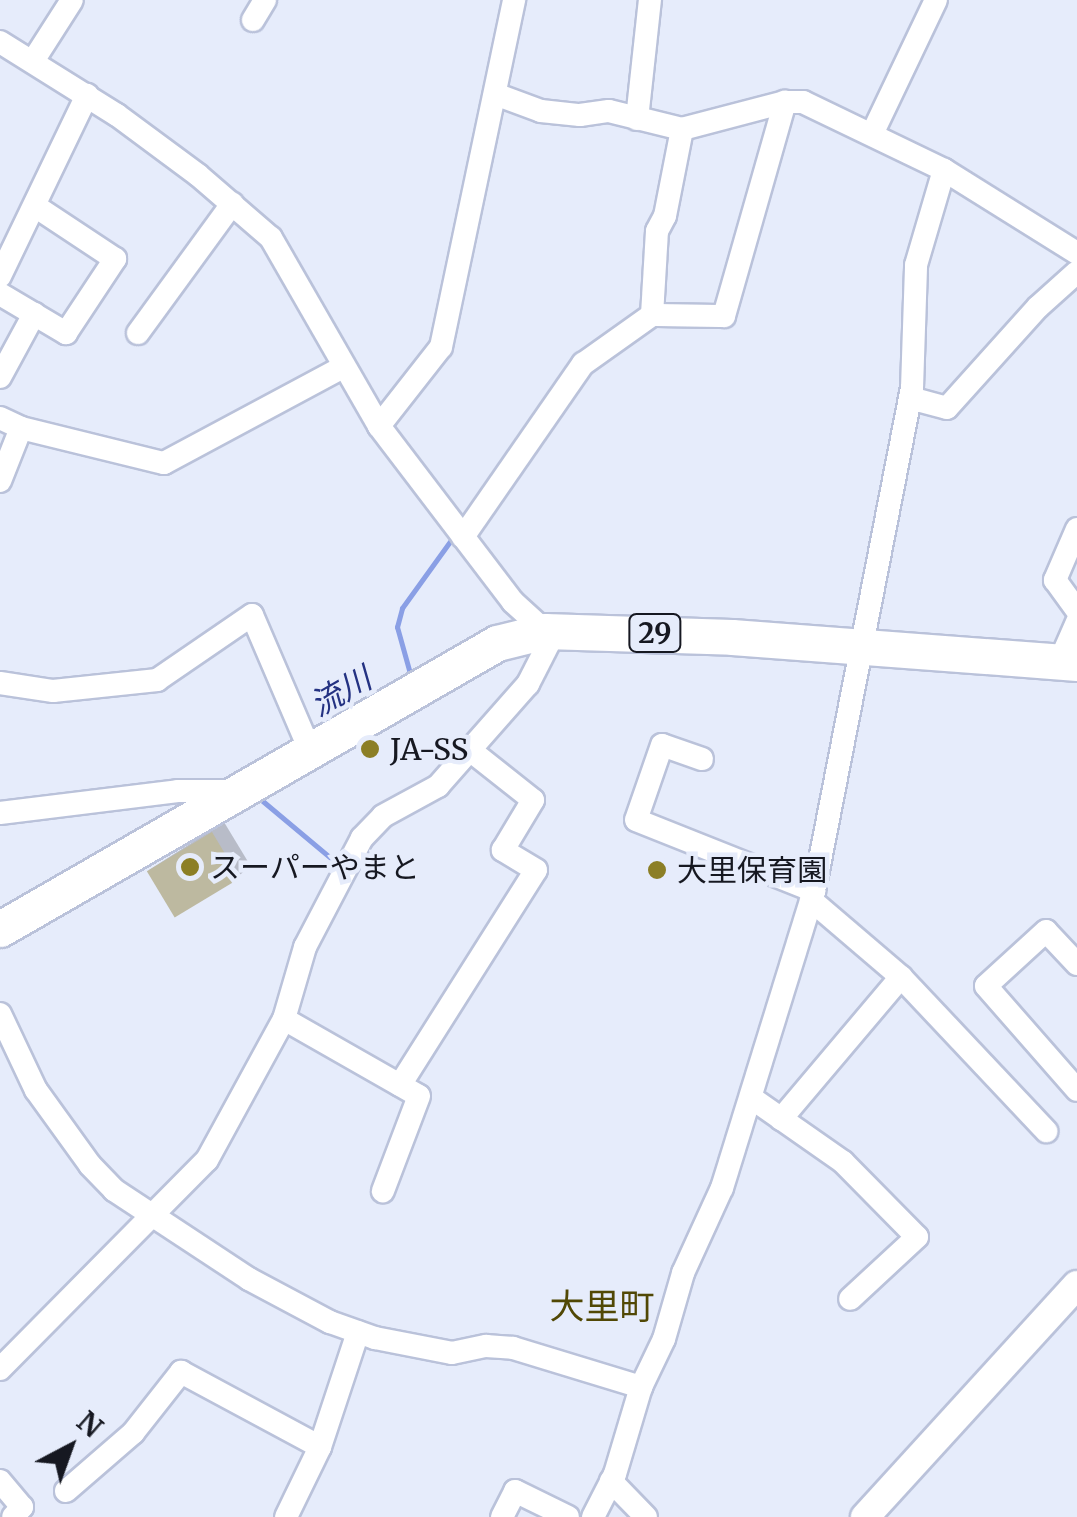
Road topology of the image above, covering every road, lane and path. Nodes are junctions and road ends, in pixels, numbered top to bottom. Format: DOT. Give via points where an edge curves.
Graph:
graph roads {
  1 [pos="72,0"];
  2 [pos="514,0"];
  3 [pos="650,0"];
  4 [pos="936,0"];
  5 [pos="0,42"];
  6 [pos="32,61"];
  7 [pos="496,94"];
  8 [pos="88,96"];
  9 [pos="785,102"];
  10 [pos="637,119"];
  11 [pos="682,128"];
  12 [pos="874,132"];
  13 [pos="944,170"];
  14 [pos="232,204"];
  15 [pos="35,206"];
  16 [pos="1077,253"];
  17 [pos="1077,272"];
  18 [pos="0,276"];
  19 [pos="0,294"];
  20 [pos="34,314"];
  21 [pos="652,315"];
  22 [pos="138,333"];
  23 [pos="343,367"];
  24 [pos="0,377"];
  25 [pos="910,398"];
  26 [pos="10,423"];
  27 [pos="379,426"];
  28 [pos="0,481"];
  29 [pos="1077,529"];
  30 [pos="462,537"];
  31 [pos="1077,610"];
  32 [pos="1077,622"];
  33 [pos="551,630"];
  34 [pos="859,645"];
  35 [pos="1068,662"];
  36 [pos="0,682"];
  37 [pos="306,742"];
  38 [pos="470,750"];
  39 [pos="702,759"];
  40 [pos="250,785"];
  41 [pos="0,813"];
  42 [pos="813,896"];
  43 [pos="0,929"];
  44 [pos="1077,964"];
  45 [pos="901,977"];
  46 [pos="0,1014"];
  47 [pos="284,1018"];
  48 [pos="400,1084"];
  49 [pos="1077,1090"];
  50 [pos="753,1099"];
  51 [pos="781,1119"];
  52 [pos="1046,1131"];
  53 [pos="383,1191"];
  54 [pos="154,1217"];
  55 [pos="1077,1285"];
  56 [pos="850,1299"];
  57 [pos="358,1332"];
  58 [pos="0,1369"];
  59 [pos="642,1387"];
  60 [pos="320,1447"];
  61 [pos="611,1481"];
  62 [pos="0,1482"];
  63 [pos="66,1491"];
  64 [pos="13,1517"];
  65 [pos="286,1517"];
  66 [pos="502,1517"];
  67 [pos="568,1517"];
  68 [pos="593,1517"];
  69 [pos="646,1517"];
  70 [pos="865,1517"];
  1 -- 6 [label="street"];
  2 -- 7 [label="street"];
  3 -- 10 [label="street"];
  4 -- 12 [label="street"];
  5 -- 6 [label="street"];
  6 -- 8 [label="street"];
  7 -- 10 [label="street" via="541,111 609,111"];
  7 -- 27 [label="street" via="440,347"];
  8 -- 14 [label="street"];
  8 -- 15 [label="street"];
  9 -- 11 [label="street"];
  9 -- 12 [label="street" via="803,102"];
  9 -- 21 [label="street" via="724,316"];
  10 -- 11 [label="street"];
  11 -- 21 [label="street" via="657,231"];
  12 -- 13 [label="street"];
  13 -- 16 [label="street"];
  13 -- 25 [label="street" via="916,265"];
  14 -- 22 [label="street"];
  14 -- 23 [label="street" via="284,256"];
  15 -- 18 [label="street"];
  15 -- 20 [label="street" via="115,259 66,333"];
  17 -- 25 [label="street" via="946,408"];
  19 -- 20 [label="street"];
  20 -- 24 [label="street"];
  21 -- 30 [label="street" via="574,375"];
  23 -- 26 [label="street" via="164,463"];
  23 -- 27 [label="street"];
  25 -- 34 [label="street"];
  26 -- 28 [label="street"];
  27 -- 30 [label="street"];
  29 -- 31 [label="street" via="1055,580"];
  30 -- 33 [label="street" via="513,602"];
  32 -- 35 [label="street"];
  33 -- 34 [label="main road, 29"];
  33 -- 37 [label="main road, 29" via="496,643"];
  33 -- 38 [label="street" via="528,684"];
  34 -- 35 [label="main road, 29"];
  34 -- 42 [label="street"];
  36 -- 37 [label="street" via="54,691 157,680 252,615"];
  37 -- 40 [label="main road, 29"];
  38 -- 47 [label="street" via="438,786 383,816 362,838 305,948"];
  38 -- 48 [label="street" via="533,800 503,850 536,870"];
  39 -- 42 [label="street" via="662,745 636,820"];
  40 -- 41 [label="street"];
  40 -- 43 [label="main road, 29"];
  42 -- 45 [label="street"];
  42 -- 50 [label="street"];
  44 -- 49 [label="street" via="1046,931 986,986"];
  45 -- 51 [label="street"];
  45 -- 52 [label="street"];
  46 -- 54 [label="street" via="60,1126 114,1190"];
  47 -- 48 [label="street"];
  47 -- 54 [label="street" via="207,1160"];
  48 -- 53 [label="street" via="419,1096"];
  50 -- 51 [label="street"];
  50 -- 59 [label="street"];
  51 -- 56 [label="street" via="842,1162 917,1238"];
  54 -- 57 [label="street" via="248,1278"];
  54 -- 58 [label="street"];
  55 -- 70 [label="street"];
  57 -- 59 [label="street" via="452,1353 513,1348"];
  57 -- 60 [label="street"];
  59 -- 61 [label="street"];
  60 -- 63 [label="street" via="181,1372 133,1433"];
  60 -- 65 [label="street"];
  61 -- 68 [label="street"];
  61 -- 69 [label="street"];
  62 -- 64 [label="street" via="22,1506"];
  66 -- 67 [label="street" via="515,1491"];
}
